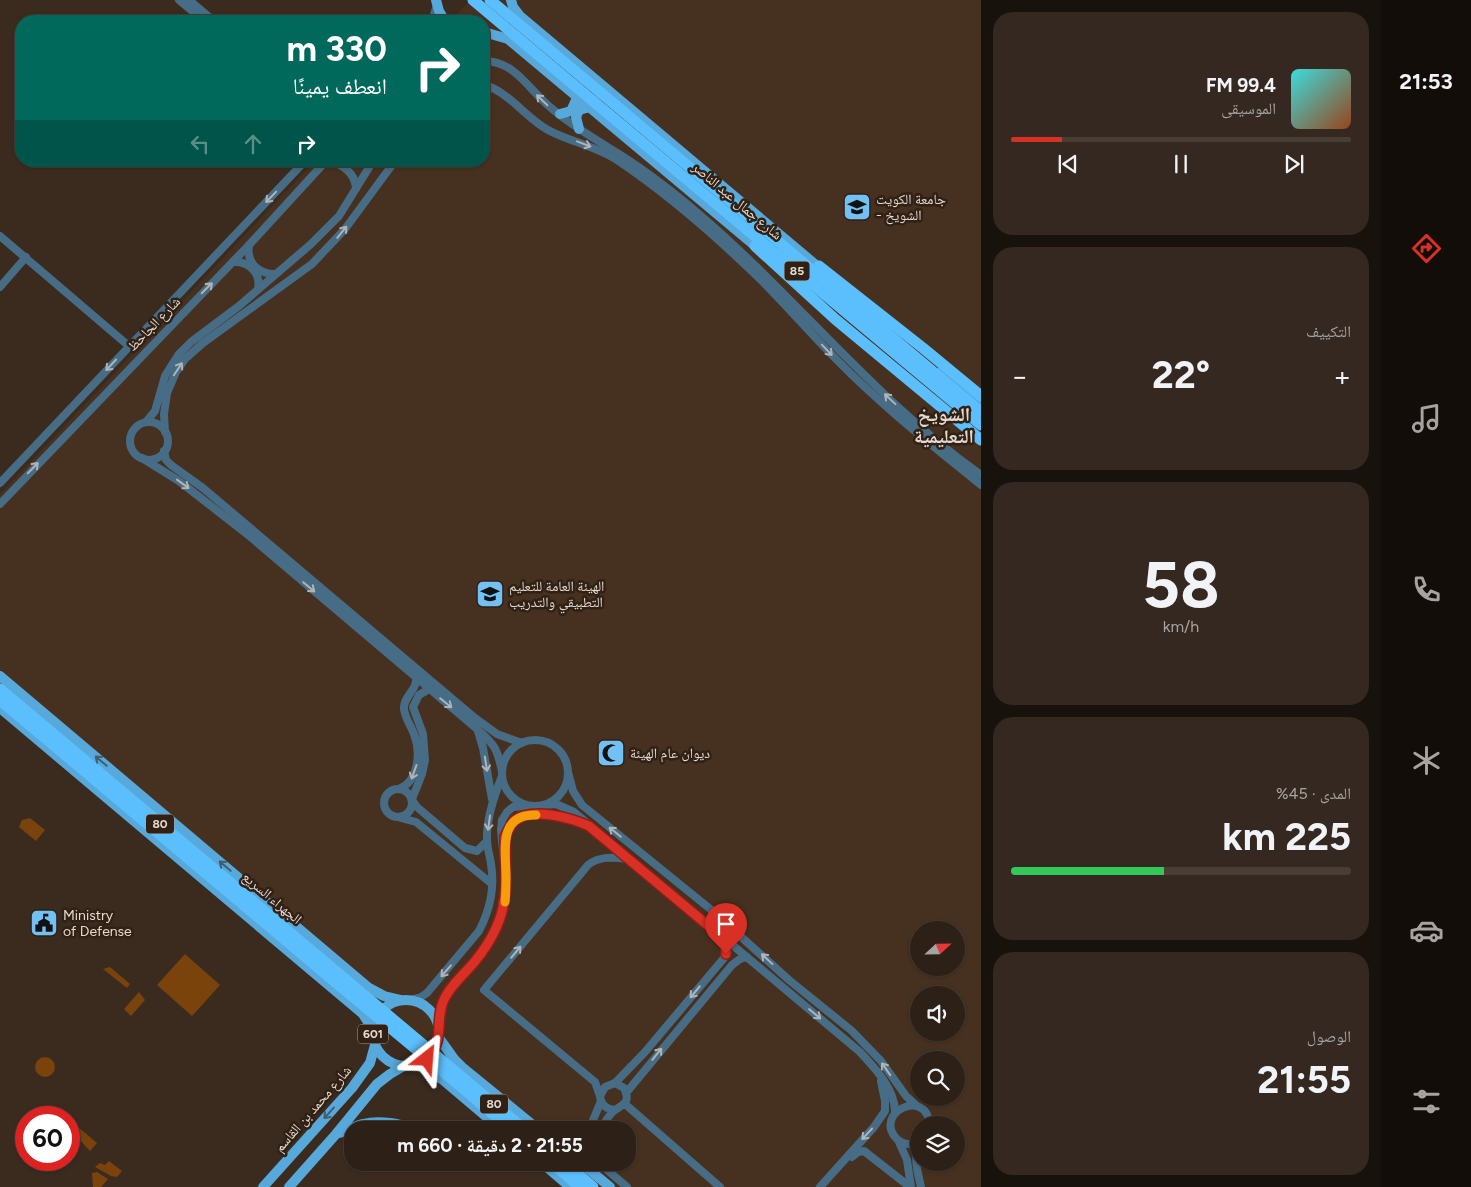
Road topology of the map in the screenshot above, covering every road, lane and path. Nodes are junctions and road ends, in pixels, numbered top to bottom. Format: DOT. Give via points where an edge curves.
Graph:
graph roads {
  1 [pos="179,0"];
  2 [pos="189,0"];
  3 [pos="473,0"];
  4 [pos="490,0"];
  5 [pos="511,0"];
  6 [pos="436,2"];
  7 [pos="197,15"];
  8 [pos="207,15"];
  9 [pos="433,15"];
  10 [pos="442,15"];
  11 [pos="490,30"];
  12 [pos="490,34"];
  13 [pos="490,62"];
  14 [pos="490,87"];
  15 [pos="574,94"];
  16 [pos="590,107"];
  17 [pos="560,114"];
  18 [pos="579,129"];
  19 [pos="298,167"];
  20 [pos="321,167"];
  21 [pos="343,167"];
  22 [pos="350,167"];
  23 [pos="369,167"];
  24 [pos="391,167"];
  25 [pos="364,175"];
  26 [pos="356,188"];
  27 [pos="0,236"];
  28 [pos="311,244"];
  29 [pos="249,245"];
  30 [pos="755,246"];
  31 [pos="302,252"];
  32 [pos="801,252"];
  33 [pos="320,256"];
  34 [pos="26,257"];
  35 [pos="233,262"];
  36 [pos="312,264"];
  37 [pos="275,274"];
  38 [pos="0,287"];
  39 [pos="772,287"];
  40 [pos="258,289"];
  41 [pos="785,300"];
  42 [pos="152,321"];
  43 [pos="163,333"];
  44 [pos="130,347"];
  45 [pos="981,396"];
  46 [pos="981,404"];
  47 [pos="981,412"];
  48 [pos="146,422"];
  49 [pos="981,425"];
  50 [pos="165,432"];
  51 [pos="981,435"];
  52 [pos="981,440"];
  53 [pos="164,451"];
  54 [pos="142,458"];
  55 [pos="981,475"];
  56 [pos="0,483"];
  57 [pos="981,484"];
  58 [pos="0,504"];
  59 [pos="334,603"];
  60 [pos="0,676"];
  61 [pos="416,677"];
  62 [pos="428,685"];
  63 [pos="0,689"];
  64 [pos="0,700"];
  65 [pos="0,708"];
  66 [pos="477,729"];
  67 [pos="522,743"];
  68 [pos="568,772"];
  69 [pos="502,774"];
  70 [pos="399,789"];
  71 [pos="412,800"];
  72 [pos="492,800"];
  73 [pos="544,805"];
  74 [pos="528,806"];
  75 [pos="401,818"];
  76 [pos="589,826"];
  77 [pos="487,841"];
  78 [pos="639,851"];
  79 [pos="630,860"];
  80 [pos="506,863"];
  81 [pos="492,884"];
  82 [pos="474,937"];
  83 [pos="723,938"];
  84 [pos="485,947"];
  85 [pos="747,957"];
  86 [pos="715,969"];
  87 [pos="722,976"];
  88 [pos="405,1000"];
  89 [pos="438,1026"];
  90 [pos="373,1030"];
  91 [pos="852,1031"];
  92 [pos="439,1038"];
  93 [pos="846,1039"];
  94 [pos="375,1045"];
  95 [pos="867,1045"];
  96 [pos="860,1052"];
  97 [pos="417,1065"];
  98 [pos="404,1066"];
  99 [pos="879,1074"];
  100 [pos="595,1082"];
  101 [pos="612,1084"];
  102 [pos="352,1088"];
  103 [pos="372,1090"];
  104 [pos="626,1093"];
  105 [pos="600,1098"];
  106 [pos="910,1100"];
  107 [pos="625,1104"];
  108 [pos="910,1105"];
  109 [pos="916,1106"];
  110 [pos="615,1110"];
  111 [pos="895,1112"];
  112 [pos="928,1116"];
  113 [pos="491,1121"];
  114 [pos="501,1121"];
  115 [pos="514,1121"];
  116 [pos="528,1121"];
  117 [pos="592,1121"];
  118 [pos="607,1121"];
  119 [pos="344,1132"];
  120 [pos="337,1133"];
  121 [pos="898,1140"];
  122 [pos="910,1145"];
  123 [pos="552,1171"];
  124 [pos="555,1171"];
  125 [pos="574,1171"];
  126 [pos="591,1171"];
  127 [pos="608,1171"];
  128 [pos="918,1171"];
  129 [pos="263,1187"];
  130 [pos="289,1187"];
  131 [pos="570,1187"];
  132 [pos="580,1187"];
  133 [pos="593,1187"];
  134 [pos="610,1187"];
  135 [pos="627,1187"];
  136 [pos="720,1187"];
  137 [pos="820,1187"];
  138 [pos="826,1187"];
  139 [pos="910,1187"];
  140 [pos="921,1187"];
  1 -- 7 [label="street"];
  2 -- 8 [label="street"];
  3 -- 49 [label="highway, شارع جمال عبد الناصر / 85, bridge"];
  4 -- 47 [label="highway, شارع جمال عبد الناصر / 85, bridge"];
  5 -- 11 [label="main road" via="502,20"];
  5 -- 32 [label="main road" via="520,16"];
  6 -- 9 [label="street"];
  6 -- 10 [label="main road"];
  12 -- 15 [label="main road" via="508,39"];
  17 -- 13 [label="street, one-way" via="513,70"];
  14 -- 39 [label="street, one-way" via="548,130 617,160 702,226"];
  15 -- 16 [label="main road"];
  15 -- 17 [label="main road" via="574,108"];
  16 -- 18 [label="main road" via="579,110 576,117"];
  16 -- 30 [label="main road"];
  17 -- 18 [label="street"];
  18 -- 39 [label="street" via="700,215"];
  19 -- 42 [label="street, شارع الجاحظ, one-way"];
  20 -- 29 [label="street, شارع الجاحظ"];
  21 -- 26 [label="street" via="353,176"];
  22 -- 25 [label="street"];
  23 -- 25 [label="street"];
  33 -- 24 [label="street, one-way" via="345,230"];
  25 -- 26 [label="street"];
  26 -- 28 [label="street" via="339,216"];
  27 -- 34 [label="street"];
  28 -- 31 [label="street"];
  28 -- 33 [label="street" via="311,251"];
  29 -- 35 [label="street, شارع الجاحظ"];
  29 -- 37 [label="street" via="253,264 263,272"];
  30 -- 51 [label="main road"];
  30 -- 52 [label="highway" via="835,319"];
  31 -- 36 [label="street" via="310,257"];
  31 -- 37 [label="street"];
  32 -- 45 [label="highway"];
  32 -- 46 [label="main road"];
  33 -- 36 [label="street"];
  34 -- 38 [label="street"];
  34 -- 44 [label="street"];
  35 -- 40 [label="street" via="242,262 253,269"];
  43 -- 35 [label="street, شارع الجاحظ, one-way"];
  50 -- 36 [label="street, one-way" via="167,393 185,359"];
  37 -- 40 [label="street"];
  39 -- 41 [label="street"];
  40 -- 48 [label="street" via="179,354 165,376 155,411"];
  55 -- 41 [label="street, one-way" via="916,424"];
  41 -- 57 [label="street, one-way" via="838,362 899,418"];
  42 -- 43 [label="street" via="154,330"];
  42 -- 44 [label="street, شارع الجاحظ"];
  58 -- 43 [label="street, شارع الجاحظ, one-way"];
  44 -- 56 [label="street, شارع الجاحظ, one-way"];
  48 -- 50 [label="street" via="155,423"];
  48 -- 54 [label="street" via="136,426 130,440 132,450"];
  50 -- 53 [label="street" via="167,442"];
  53 -- 54 [label="street" via="154,458"];
  53 -- 59 [label="street" via="171,465 203,488"];
  54 -- 59 [label="street, one-way" via="198,495"];
  59 -- 61 [label="street"];
  59 -- 62 [label="street"];
  88 -- 60 [label="main road, الجهراء السريع, one-way" via="384,996 369,988"];
  61 -- 62 [label="street"];
  61 -- 70 [label="street, one-way" via="404,707 417,742 417,764 410,780"];
  62 -- 66 [label="street, one-way"];
  62 -- 67 [label="street" via="490,729"];
  62 -- 71 [label="street" via="413,707 423,734 425,760"];
  63 -- 115 [label="highway, الجهراء السريع / 80, bridge"];
  64 -- 114 [label="highway, الجهراء السريع / 80, bridge"];
  65 -- 90 [label="main road" via="363,1014"];
  66 -- 69 [label="street" via="497,749"];
  66 -- 72 [label="street, one-way" via="484,748"];
  67 -- 68 [label="street" via="540,741 557,749 564,757"];
  67 -- 69 [label="street" via="507,755"];
  68 -- 73 [label="street" via="562,793"];
  78 -- 68 [label="street, one-way" via="582,804 573,791"];
  69 -- 72 [label="street"];
  69 -- 74 [label="street" via="510,796"];
  70 -- 71 [label="street" via="407,792"];
  70 -- 75 [label="street" via="386,795 383,804 388,814"];
  71 -- 75 [label="street" via="409,813"];
  71 -- 77 [label="street" via="465,848 477,851"];
  72 -- 77 [label="street, one-way"];
  73 -- 74 [label="street"];
  73 -- 76 [label="street" via="564,807"];
  74 -- 80 [label="street" via="513,807 502,820"];
  75 -- 81 [label="street" via="416,822"];
  76 -- 79 [label="street"];
  76 -- 80 [label="street" via="555,815 528,815 517,819 505,837"];
  77 -- 81 [label="street"];
  78 -- 79 [label="street"];
  91 -- 78 [label="street, one-way"];
  79 -- 83 [label="street"];
  100 -- 79 [label="street, one-way" via="484,990 588,865 607,857"];
  80 -- 84 [label="street" via="504,908"];
  81 -- 82 [label="street" via="490,904"];
  82 -- 84 [label="street"];
  82 -- 88 [label="street, one-way" via="427,992"];
  83 -- 85 [label="street"];
  83 -- 86 [label="street" via="726,954"];
  84 -- 89 [label="street" via="446,996"];
  85 -- 87 [label="street" via="736,962"];
  85 -- 93 [label="street, one-way"];
  86 -- 87 [label="street"];
  86 -- 101 [label="street, one-way" via="645,1052"];
  104 -- 87 [label="street, one-way"];
  88 -- 89 [label="main road" via="426,1006"];
  88 -- 90 [label="main road, 601" via="384,1008 376,1018"];
  89 -- 92 [label="main road"];
  90 -- 94 [label="main road, 601"];
  91 -- 93 [label="street"];
  91 -- 95 [label="street"];
  92 -- 97 [label="main road" via="432,1054"];
  92 -- 116 [label="main road" via="462,1067"];
  93 -- 96 [label="street"];
  94 -- 98 [label="main road, 601" via="386,1060"];
  94 -- 102 [label="main road, شارع محمد بن القاسم / 601" via="370,1063"];
  95 -- 96 [label="street"];
  106 -- 95 [label="street, one-way"];
  96 -- 99 [label="street"];
  97 -- 98 [label="main road"];
  97 -- 113 [label="main road" via="443,1080"];
  98 -- 103 [label="main road" via="382,1079"];
  99 -- 111 [label="street" via="893,1098"];
  99 -- 137 [label="street, one-way" via="885,1111"];
  100 -- 101 [label="street"];
  100 -- 105 [label="street"];
  101 -- 104 [label="street" via="624,1088"];
  101 -- 105 [label="street" via="605,1087"];
  102 -- 103 [label="main road" via="367,1080 372,1083"];
  102 -- 129 [label="main road, شارع محمد بن القاسم / 601, one-way"];
  103 -- 120 [label="main road"];
  104 -- 107 [label="street"];
  105 -- 110 [label="street" via="604,1106"];
  105 -- 117 [label="street"];
  107 -- 110 [label="street"];
  107 -- 136 [label="street"];
  108 -- 111 [label="street"];
  109 -- 112 [label="street"];
  110 -- 118 [label="street"];
  111 -- 121 [label="street" via="891,1127"];
  119 -- 120 [label="main road"];
  120 -- 130 [label="main road"];
  121 -- 122 [label="street"];
  121 -- 139 [label="street" via="908,1160"];
  123 -- 131 [label="main road"];
  124 -- 132 [label="highway"];
  125 -- 133 [label="highway"];
  126 -- 134 [label="main road"];
  127 -- 135 [label="street"];
  128 -- 140 [label="street"];
  138 -- 139 [label="street" via="856,1153 862,1151"];
}
